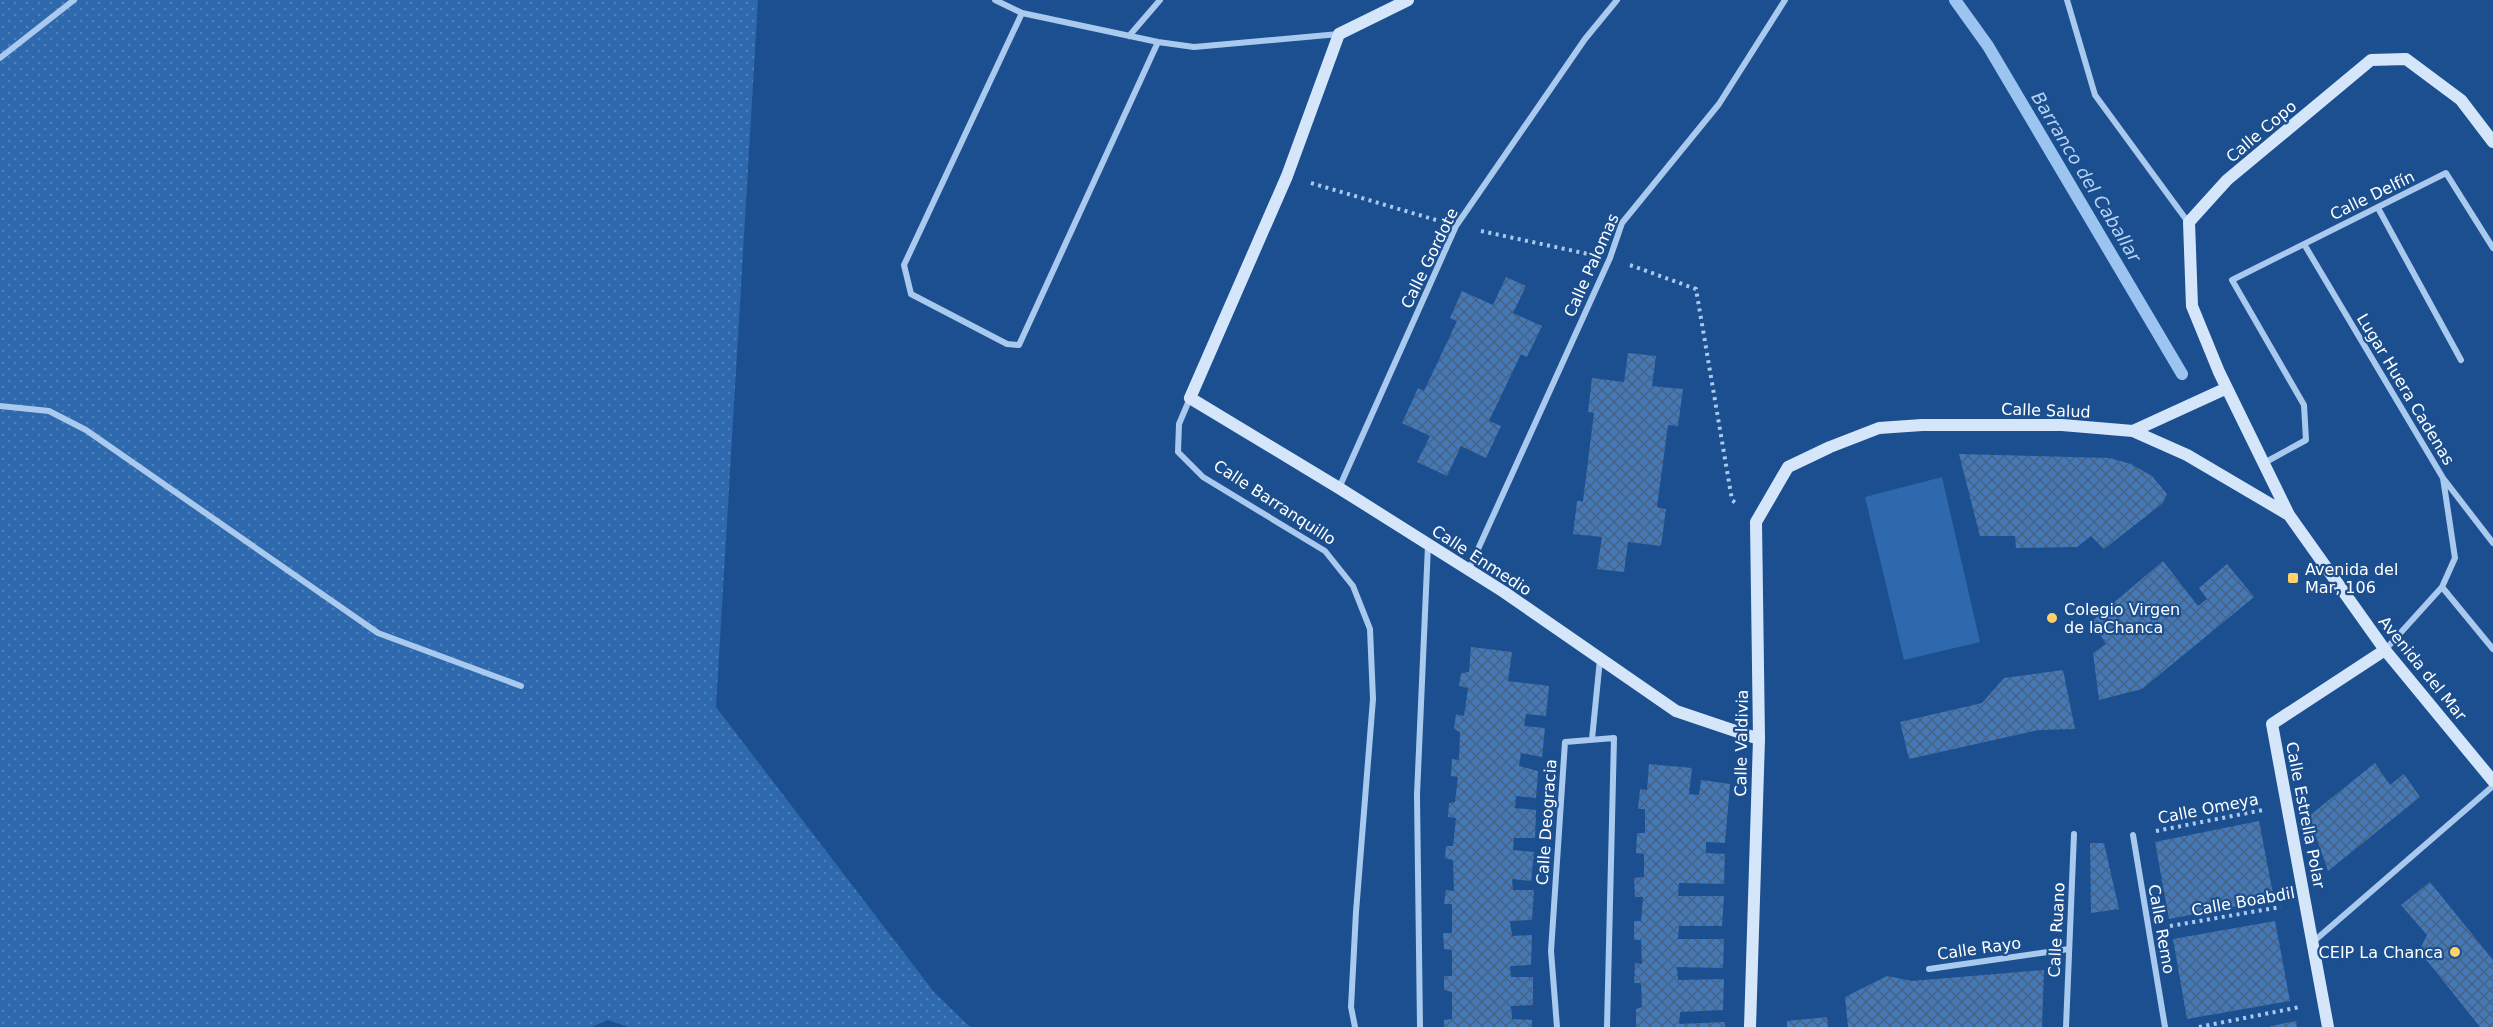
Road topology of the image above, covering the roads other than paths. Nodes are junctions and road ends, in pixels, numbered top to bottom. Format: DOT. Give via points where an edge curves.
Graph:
graph roads {
  1 [pos="74,0"];
  2 [pos="994,0"];
  3 [pos="1160,0"];
  4 [pos="1408,0"];
  5 [pos="1617,0"];
  6 [pos="1785,0"];
  7 [pos="2067,0"];
  8 [pos="1022,13"];
  9 [pos="1339,34"];
  10 [pos="1129,36"];
  11 [pos="1158,42"];
  12 [pos="0,58"];
  13 [pos="2493,142"];
  14 [pos="2378,208"];
  15 [pos="2188,222"];
  16 [pos="2304,244"];
  17 [pos="2493,248"];
  18 [pos="2461,360"];
  19 [pos="2227,387"];
  20 [pos="1190,398"];
  21 [pos="0,406"];
  22 [pos="2133,431"];
  23 [pos="2264,463"];
  24 [pos="1788,467"];
  25 [pos="2443,478"];
  26 [pos="1339,488"];
  27 [pos="2289,515"];
  28 [pos="2493,543"];
  29 [pos="1428,545"];
  30 [pos="1468,570"];
  31 [pos="2442,587"];
  32 [pos="2493,649"];
  33 [pos="2385,650"];
  34 [pos="1600,658"];
  35 [pos="521,686"];
  36 [pos="1592,739"];
  37 [pos="1759,739"];
  38 [pos="2493,780"];
  39 [pos="2493,786"];
  40 [pos="2074,834"];
  41 [pos="2133,835"];
  42 [pos="2313,942"];
  43 [pos="2069,949"];
  44 [pos="1929,969"];
  45 [pos="1355,1027"];
  46 [pos="1420,1027"];
  47 [pos="1557,1027"];
  48 [pos="1607,1027"];
  49 [pos="1750,1027"];
  50 [pos="2066,1027"];
  51 [pos="2165,1027"];
  52 [pos="2328,1027"];
  1 -- 12 [label="street"];
  2 -- 8 [label="street"];
  3 -- 10 [label="street"];
  4 -- 9 [label="street"];
  5 -- 26 [label="street, Calle Gordote" via="1585,39 1456,226"];
  6 -- 30 [label="street, Calle Palomas" via="1719,104 1622,223 1610,258"];
  7 -- 15 [label="street" via="2095,95"];
  8 -- 10 [label="street"];
  8 -- 11 [label="street" via="904,265 911,294 1007,344 1019,345"];
  9 -- 11 [label="street" via="1194,47"];
  9 -- 20 [label="street, Calle Barranquillo" via="1287,176"];
  10 -- 11 [label="street"];
  13 -- 15 [label="street, Calle Copo" via="2461,100 2406,59 2371,60 2227,180"];
  14 -- 16 [label="street, Calle Delfín"];
  14 -- 17 [label="street, Calle Delfín" via="2446,173"];
  14 -- 18 [label="street"];
  15 -- 19 [label="street" via="2192,306"];
  16 -- 23 [label="street, Calle Delfín" via="2232,280 2304,405 2306,440"];
  16 -- 25 [label="street, Lugar Huera Cadenas"];
  19 -- 22 [label="street"];
  19 -- 23 [label="street"];
  20 -- 26 [label="street, Calle Enmedio"];
  20 -- 45 [label="street, Calle Barranquillo" via="1179,424 1178,452 1203,477 1325,551 1353,586 1370,629 1373,699 1356,912 1351,1007"];
  21 -- 35 [label="street" via="49,411 86,430 378,633"];
  22 -- 24 [label="street, Calle Salud" via="2062,425 1879,428"];
  22 -- 27 [label="street, Calle Salud" via="2187,455"];
  23 -- 27 [label="street"];
  24 -- 37 [label="street, Calle Valdivia" via="1756,522"];
  25 -- 28 [label="street, Lugar Huera Cadenas"];
  25 -- 31 [label="street, Calle Estrella Polar" via="2455,558"];
  26 -- 29 [label="street, Calle Enmedio"];
  27 -- 33 [label="street, Avenida del Mar"];
  29 -- 30 [label="street, Calle Enmedio"];
  29 -- 46 [label="street" via="1417,795"];
  30 -- 34 [label="street, Calle Enmedio"];
  31 -- 32 [label="street"];
  31 -- 33 [label="street, Calle Estrella Polar"];
  33 -- 38 [label="street, Avenida del Mar"];
  33 -- 42 [label="street, Calle Estrella Polar" via="2272,724"];
  34 -- 36 [label="street"];
  34 -- 37 [label="street, Calle Enmedio" via="1676,711"];
  36 -- 47 [label="street, Calle Deogracia" via="1565,742 1551,951"];
  36 -- 48 [label="street, Calle Deogracia" via="1614,738"];
  37 -- 49 [label="street, Calle Valdivia"];
  39 -- 42 [label="street"];
  40 -- 43 [label="street, Calle Ruano"];
  41 -- 51 [label="street, Calle Remo"];
  42 -- 52 [label="street, Calle Estrella Polar"];
  43 -- 44 [label="street, Calle Rayo"];
  43 -- 50 [label="street, Calle Ruano"];
}
